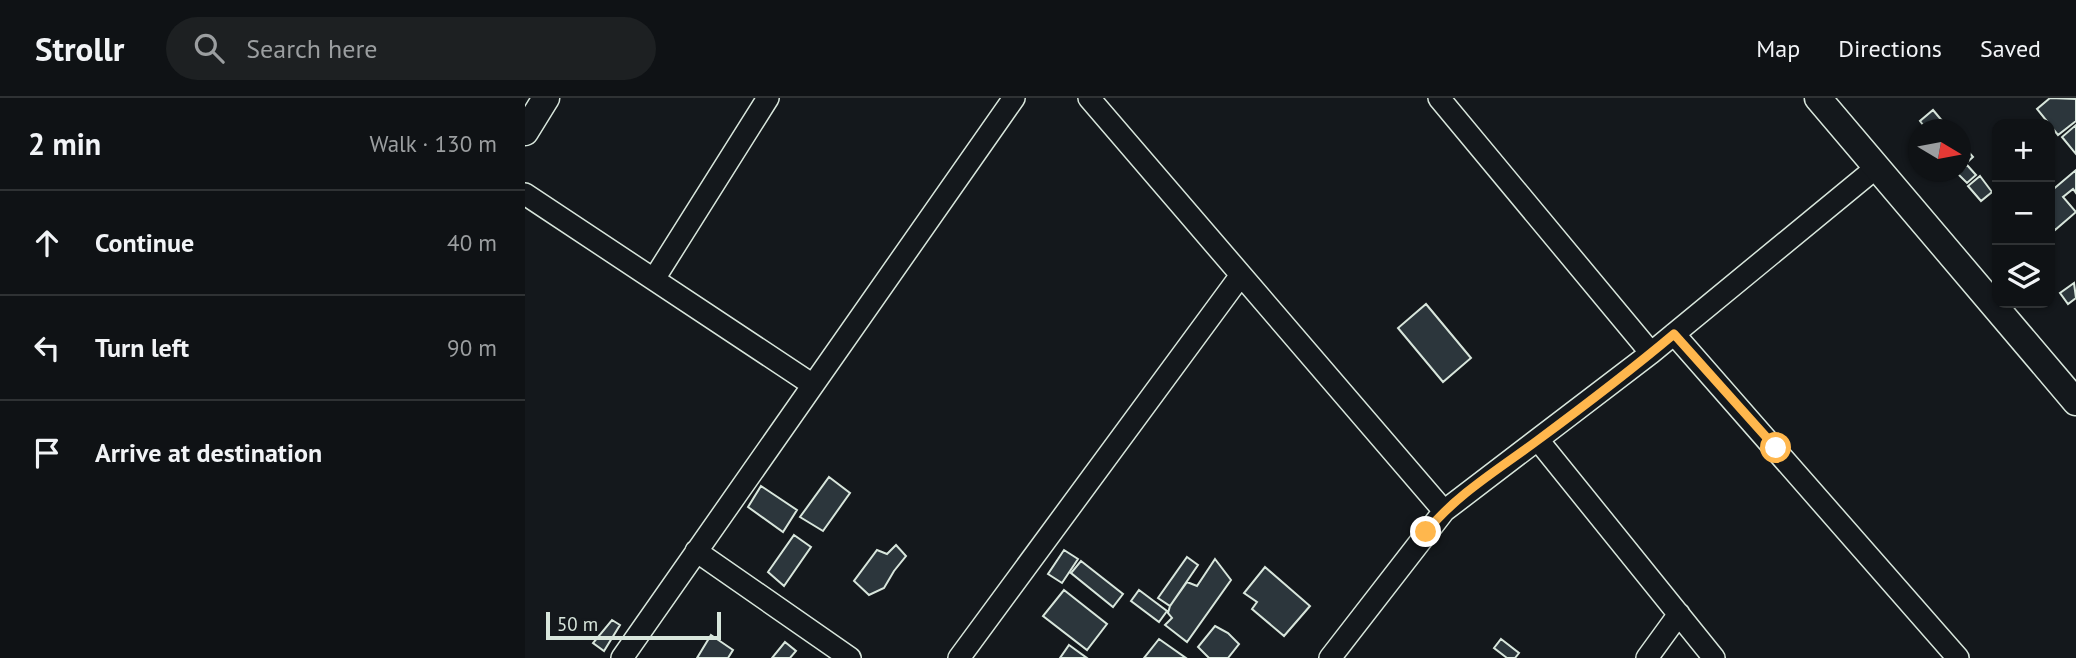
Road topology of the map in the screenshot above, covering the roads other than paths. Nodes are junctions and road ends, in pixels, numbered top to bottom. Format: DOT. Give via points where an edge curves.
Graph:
graph roads {
  1 [pos="546,98"];
  2 [pos="768,98"];
  3 [pos="1014,98"];
  4 [pos="1089,98"];
  5 [pos="1439,98"];
  6 [pos="1818,98"];
  7 [pos="525,132"];
  8 [pos="1877,167"];
  9 [pos="525,194"];
  10 [pos="1241,275"];
  11 [pos="654,279"];
  12 [pos="1674,334"];
  13 [pos="1651,354"];
  14 [pos="813,385"];
  15 [pos="2076,402"];
  16 [pos="1538,440"];
  17 [pos="1444,511"];
  18 [pos="696,551"];
  19 [pos="1679,614"];
  20 [pos="622,658"];
  21 [pos="850,658"];
  22 [pos="959,658"];
  23 [pos="1330,658"];
  24 [pos="1647,658"];
  25 [pos="1714,658"];
  26 [pos="1958,658"];
  1 -- 7 [label="street"];
  2 -- 11 [label="street"];
  3 -- 14 [label="street"];
  4 -- 10 [label="street"];
  5 -- 13 [label="street"];
  6 -- 8 [label="street"];
  8 -- 12 [label="street"];
  8 -- 15 [label="street"];
  9 -- 11 [label="street"];
  10 -- 17 [label="street"];
  10 -- 22 [label="street"];
  11 -- 14 [label="street"];
  12 -- 13 [label="street"];
  12 -- 26 [label="street"];
  13 -- 16 [label="street"];
  14 -- 18 [label="street"];
  16 -- 17 [label="street"];
  16 -- 19 [label="street"];
  17 -- 23 [label="street"];
  18 -- 20 [label="street"];
  18 -- 21 [label="street"];
  19 -- 24 [label="street"];
  19 -- 25 [label="street"];
}
